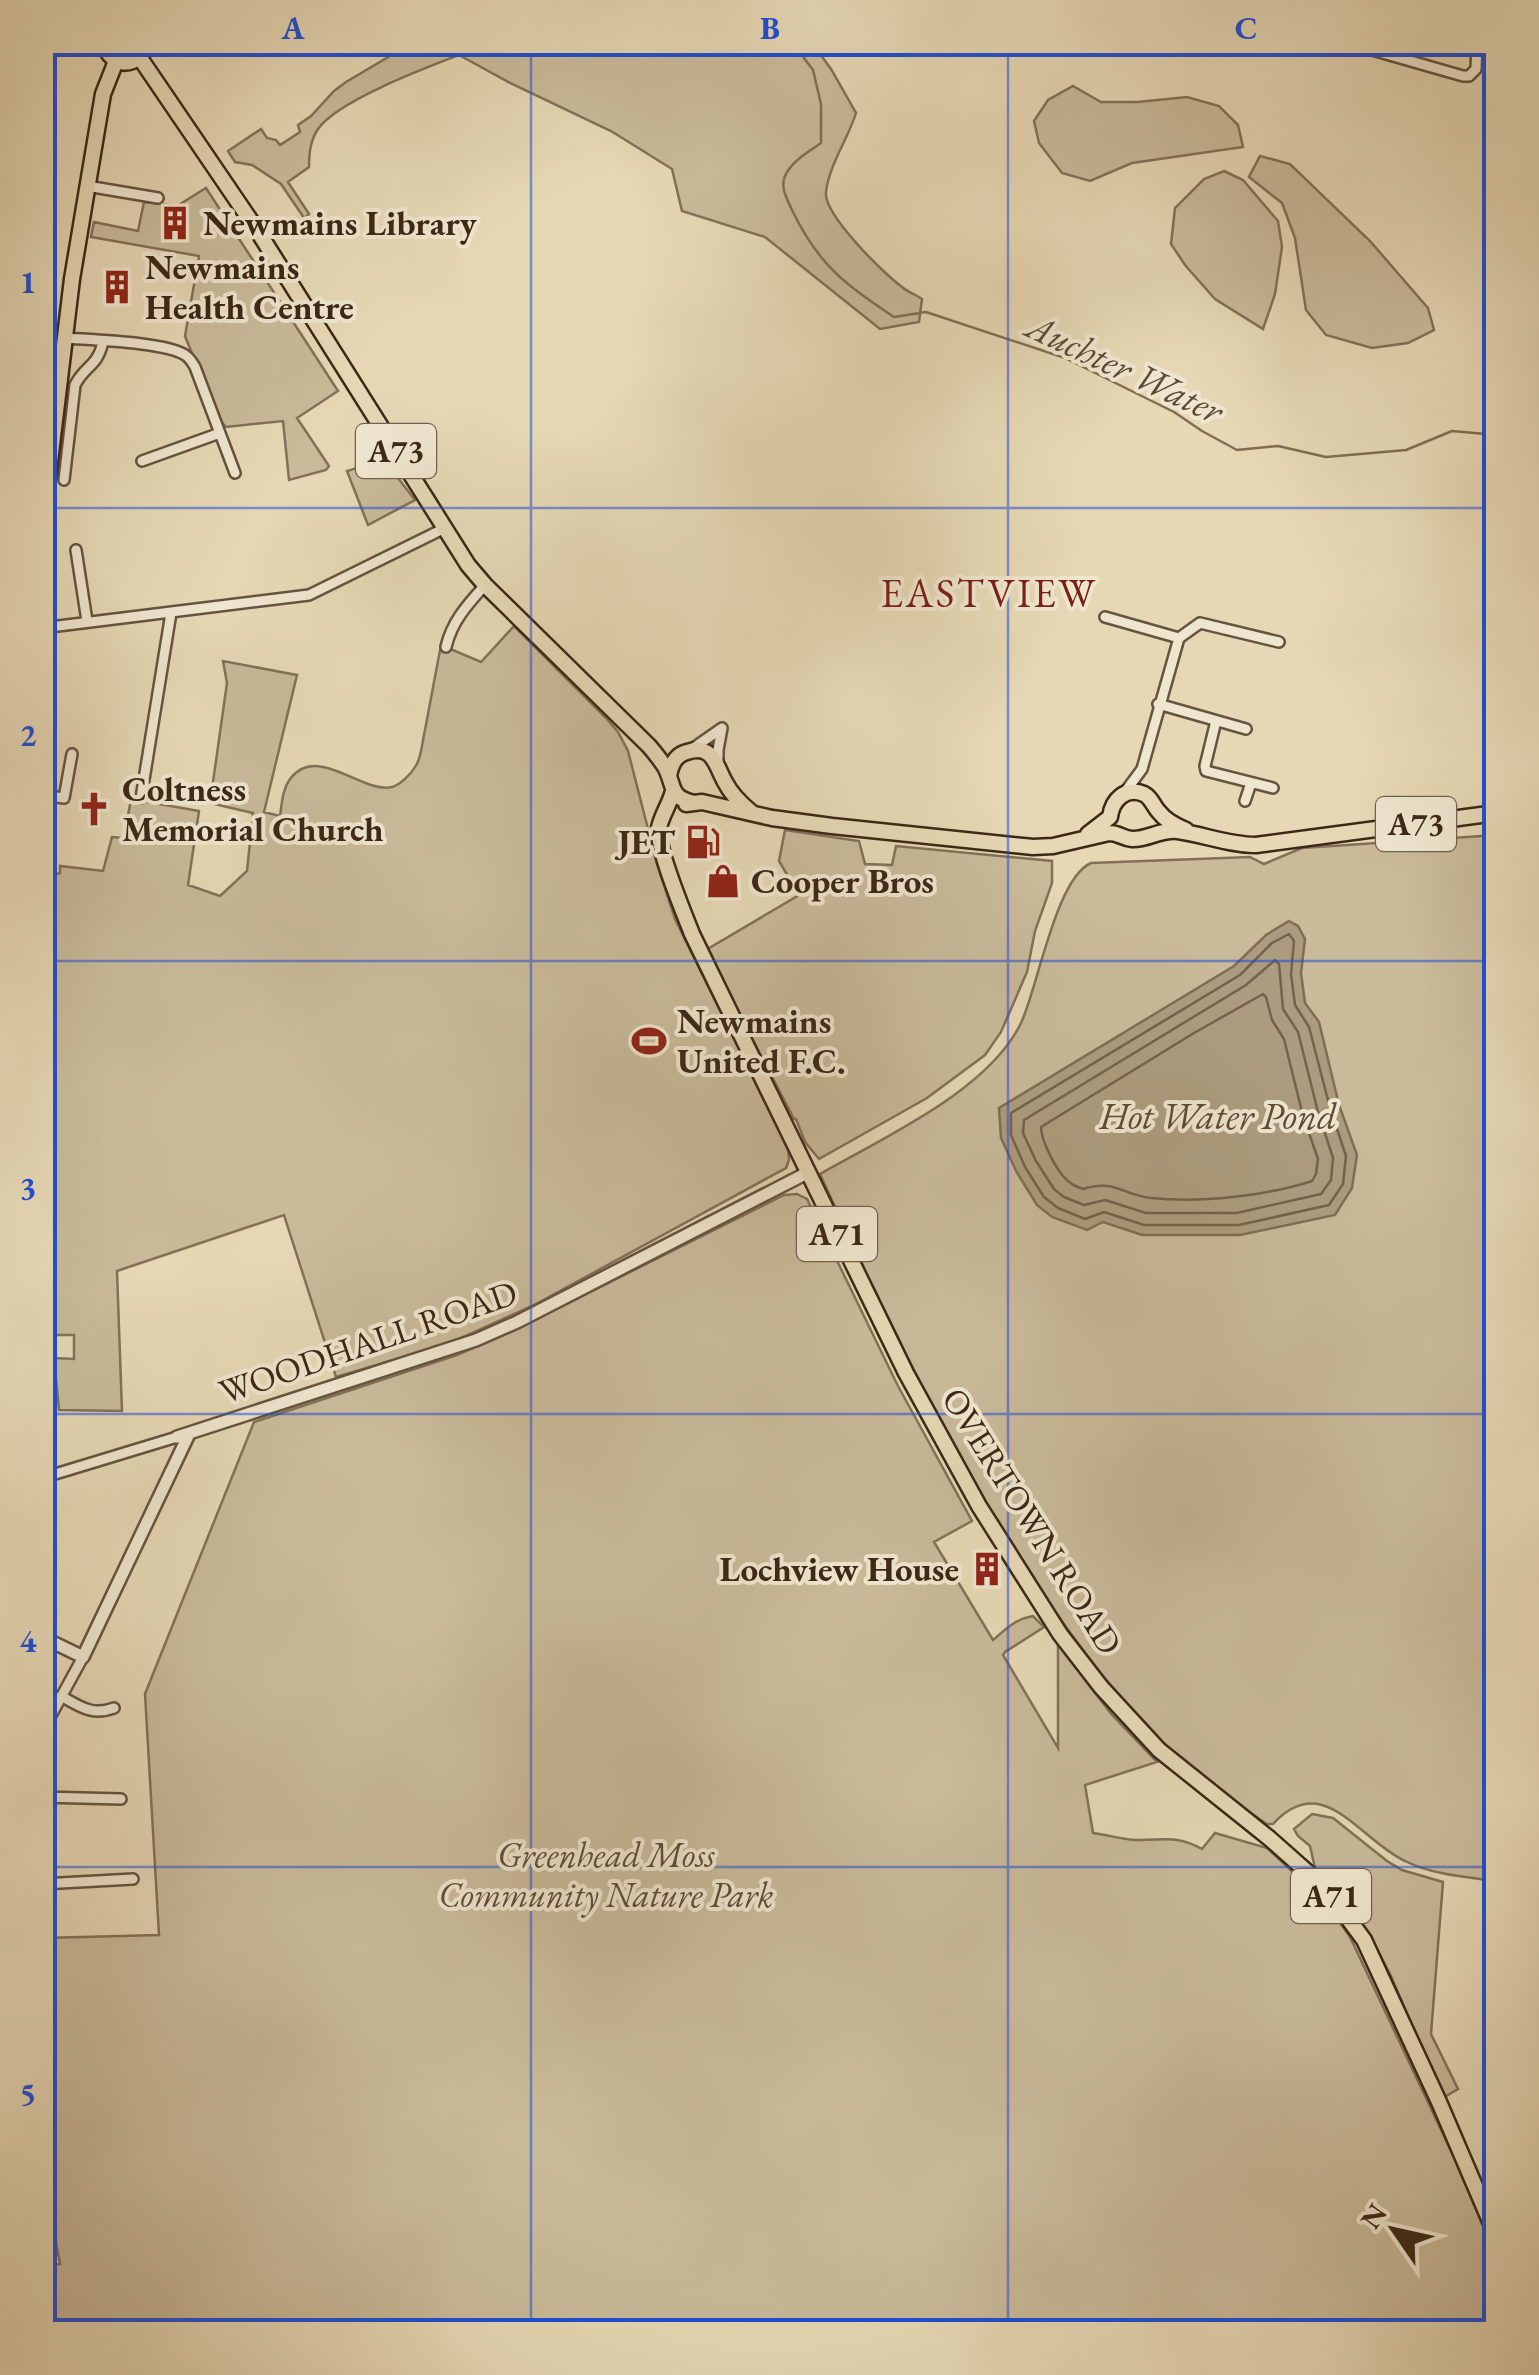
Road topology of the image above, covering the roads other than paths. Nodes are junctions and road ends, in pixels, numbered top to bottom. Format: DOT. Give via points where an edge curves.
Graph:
graph roads {
  1 [pos="103,42"];
  2 [pos="149,42"];
  3 [pos="1477,42"];
  4 [pos="1350,44"];
  5 [pos="140,58"];
  6 [pos="116,61"];
  7 [pos="88,186"];
  8 [pos="158,198"];
  9 [pos="64,338"];
  10 [pos="103,341"];
  11 [pos="220,433"];
  12 [pos="142,461"];
  13 [pos="235,473"];
  14 [pos="64,480"];
  15 [pos="42,528"];
  16 [pos="445,528"];
  17 [pos="76,550"];
  18 [pos="486,584"];
  19 [pos="170,613"];
  20 [pos="1104,616"];
  21 [pos="87,621"];
  22 [pos="42,628"];
  23 [pos="1179,638"];
  24 [pos="1279,642"];
  25 [pos="446,647"];
  26 [pos="1158,704"];
  27 [pos="1216,721"];
  28 [pos="1246,729"];
  29 [pos="650,746"];
  30 [pos="687,752"];
  31 [pos="72,754"];
  32 [pos="720,770"];
  33 [pos="1142,770"];
  34 [pos="1251,783"];
  35 [pos="671,784"];
  36 [pos="1273,788"];
  37 [pos="42,794"];
  38 [pos="1122,795"];
  39 [pos="1148,796"];
  40 [pos="142,798"];
  41 [pos="1245,801"];
  42 [pos="698,802"];
  43 [pos="1157,811"];
  44 [pos="1496,814"];
  45 [pos="664,815"];
  46 [pos="756,815"];
  47 [pos="1110,817"];
  48 [pos="1118,833"];
  49 [pos="1195,834"];
  50 [pos="1148,835"];
  51 [pos="1074,841"];
  52 [pos="808,1173"];
  53 [pos="183,1436"];
  54 [pos="42,1478"];
  55 [pos="42,1637"];
  56 [pos="83,1657"];
  57 [pos="61,1696"];
  58 [pos="114,1708"];
  59 [pos="42,1732"];
  60 [pos="42,1797"];
  61 [pos="120,1798"];
  62 [pos="133,1880"];
  63 [pos="42,1884"];
  64 [pos="1496,2235"];
  1 -- 6 [label="main road"];
  2 -- 5 [label="main road"];
  3 -- 4 [label="street" via="1476,69 1469,76"];
  5 -- 6 [label="main road"];
  5 -- 16 [label="main road, A73"];
  6 -- 7 [label="main road" via="103,94"];
  7 -- 8 [label="street"];
  7 -- 9 [label="main road"];
  9 -- 10 [label="street"];
  9 -- 15 [label="main road"];
  10 -- 11 [label="street" via="188,357"];
  10 -- 14 [label="street" via="96,362 75,385"];
  11 -- 12 [label="street"];
  11 -- 13 [label="street"];
  16 -- 18 [label="main road, A73"];
  16 -- 19 [label="street" via="309,595"];
  17 -- 21 [label="street"];
  18 -- 25 [label="street" via="450,630"];
  18 -- 29 [label="main road, A73"];
  19 -- 21 [label="street"];
  19 -- 40 [label="street"];
  20 -- 23 [label="street"];
  21 -- 22 [label="street"];
  23 -- 24 [label="street" via="1200,622"];
  23 -- 26 [label="street"];
  26 -- 27 [label="street"];
  26 -- 33 [label="street"];
  27 -- 28 [label="street"];
  27 -- 34 [label="street" via="1206,772"];
  29 -- 30 [label="main road"];
  29 -- 35 [label="main road, A73"];
  30 -- 32 [label="main road" via="706,752"];
  30 -- 32 [label="street" via="722,728"];
  30 -- 35 [label="main road" via="673,762"];
  31 -- 37 [label="street" via="64,798"];
  32 -- 42 [label="main road" via="716,793"];
  32 -- 46 [label="main road" via="736,799"];
  33 -- 38 [label="street"];
  33 -- 39 [label="street"];
  34 -- 36 [label="street"];
  34 -- 41 [label="street"];
  35 -- 42 [label="main road, A73" via="679,797"];
  35 -- 45 [label="main road, OVERTOWN ROAD / A71"];
  38 -- 39 [label="main road"];
  38 -- 47 [label="main road"];
  39 -- 43 [label="main road"];
  42 -- 45 [label="main road"];
  42 -- 46 [label="main road, A73"];
  43 -- 49 [label="main road"];
  43 -- 50 [label="main road"];
  44 -- 49 [label="main road, A73" via="1256,846"];
  45 -- 52 [label="main road, OVERTOWN ROAD / A71" via="658,834 692,934"];
  46 -- 51 [label="main road, A73" via="1022,847"];
  47 -- 48 [label="main road"];
  47 -- 51 [label="main road"];
  48 -- 50 [label="main road" via="1129,839"];
  48 -- 51 [label="main road"];
  49 -- 50 [label="main road"];
  52 -- 53 [label="street, WOODHALL ROAD" via="476,1340"];
  52 -- 64 [label="main road, OVERTOWN ROAD / A71" via="978,1506 1060,1634 1159,1750 1313,1877 1364,1940"];
  53 -- 54 [label="street, WOODHALL ROAD"];
  53 -- 56 [label="street"];
  55 -- 56 [label="street"];
  56 -- 57 [label="street"];
  57 -- 58 [label="street" via="101,1713"];
  57 -- 59 [label="street"];
  60 -- 61 [label="street"];
  62 -- 63 [label="street"];
}
